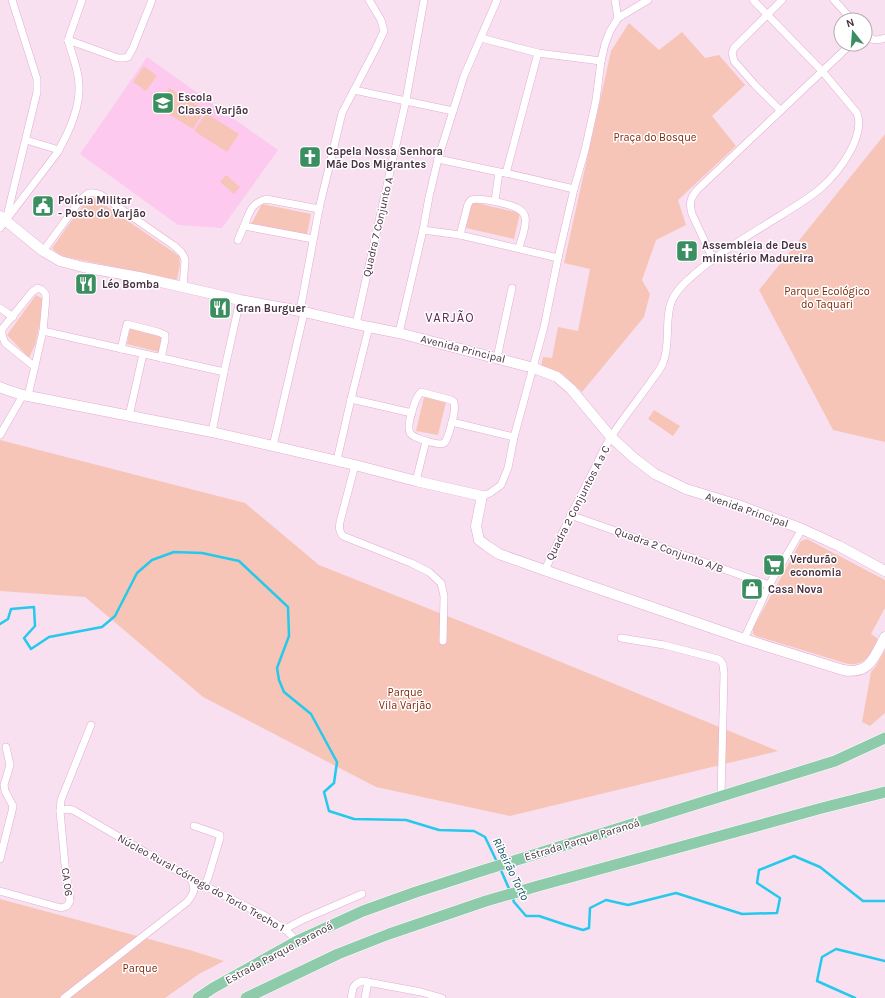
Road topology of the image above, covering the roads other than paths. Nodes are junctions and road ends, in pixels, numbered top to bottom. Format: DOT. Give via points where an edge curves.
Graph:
graph roads {
  1 [pos="12,0"];
  2 [pos="82,0"];
  3 [pos="152,0"];
  4 [pos="369,0"];
  5 [pos="424,0"];
  6 [pos="497,0"];
  7 [pos="615,0"];
  8 [pos="648,0"];
  9 [pos="753,0"];
  10 [pos="782,0"];
  11 [pos="834,0"];
  12 [pos="845,12"];
  13 [pos="767,15"];
  14 [pos="618,18"];
  15 [pos="481,38"];
  16 [pos="885,38"];
  17 [pos="873,39"];
  18 [pos="68,40"];
  19 [pos="842,52"];
  20 [pos="538,53"];
  21 [pos="601,61"];
  22 [pos="822,71"];
  23 [pos="354,90"];
  24 [pos="406,100"];
  25 [pos="780,110"];
  26 [pos="453,111"];
  27 [pos="26,140"];
  28 [pos="59,150"];
  29 [pos="438,159"];
  30 [pos="502,172"];
  31 [pos="574,188"];
  32 [pos="495,201"];
  33 [pos="319,209"];
  34 [pos="2,221"];
  35 [pos="244,226"];
  36 [pos="423,230"];
  37 [pos="460,235"];
  38 [pos="313,239"];
  39 [pos="238,240"];
  40 [pos="519,248"];
  41 [pos="43,251"];
  42 [pos="558,258"];
  43 [pos="713,259"];
  44 [pos="182,287"];
  45 [pos="512,288"];
  46 [pos="240,300"];
  47 [pos="0,308"];
  48 [pos="302,312"];
  49 [pos="13,317"];
  50 [pos="356,324"];
  51 [pos="370,327"];
  52 [pos="43,331"];
  53 [pos="399,333"];
  54 [pos="121,349"];
  55 [pos="143,354"];
  56 [pos="161,358"];
  57 [pos="497,358"];
  58 [pos="35,367"];
  59 [pos="534,368"];
  60 [pos="224,372"];
  61 [pos="0,387"];
  62 [pos="28,396"];
  63 [pos="351,399"];
  64 [pos="412,413"];
  65 [pos="129,416"];
  66 [pos="452,422"];
  67 [pos="212,432"];
  68 [pos="0,436"];
  69 [pos="514,437"];
  70 [pos="611,437"];
  71 [pos="426,441"];
  72 [pos="273,446"];
  73 [pos="337,460"];
  74 [pos="355,465"];
  75 [pos="416,481"];
  76 [pos="482,496"];
  77 [pos="570,515"];
  78 [pos="802,529"];
  79 [pos="884,569"];
  80 [pos="545,570"];
  81 [pos="768,585"];
  82 [pos="885,637"];
  83 [pos="621,638"];
  84 [pos="744,639"];
  85 [pos="443,641"];
  86 [pos="91,725"];
  87 [pos="885,738"];
  88 [pos="6,747"];
  89 [pos="885,792"];
  90 [pos="721,797"];
  91 [pos="60,811"];
  92 [pos="194,826"];
  93 [pos="0,859"];
  94 [pos="191,879"];
  95 [pos="204,886"];
  96 [pos="0,891"];
  97 [pos="362,894"];
  98 [pos="285,929"];
  99 [pos="297,941"];
  100 [pos="368,982"];
  101 [pos="420,995"];
  102 [pos="64,998"];
  103 [pos="198,998"];
  104 [pos="246,998"];
  105 [pos="351,998"];
  106 [pos="365,998"];
  107 [pos="442,998"];
  1 -- 27 [label="street" via="37,79 37,92"];
  2 -- 18 [label="street"];
  3 -- 18 [label="street" via="128,57 118,58"];
  4 -- 23 [label="street" via="381,20 384,31"];
  5 -- 24 [label="street, Quadra 7 Conjunto A"];
  6 -- 15 [label="street"];
  7 -- 14 [label="street"];
  8 -- 14 [label="street"];
  9 -- 13 [label="street"];
  10 -- 13 [label="street"];
  11 -- 12 [label="street"];
  13 -- 22 [label="street"];
  13 -- 25 [label="street" via="732,53 734,61"];
  14 -- 21 [label="street" via="610,31"];
  15 -- 20 [label="street"];
  15 -- 26 [label="street" via="464,76"];
  16 -- 17 [label="street"];
  18 -- 28 [label="street" via="77,70 79,96 72,123"];
  19 -- 22 [label="street"];
  20 -- 21 [label="street"];
  20 -- 30 [label="street"];
  21 -- 31 [label="street" via="593,116"];
  22 -- 25 [label="street"];
  22 -- 43 [label="street, Quadra 2 Conjuntos A a C" via="859,118 858,132 852,148 837,171 821,188"];
  23 -- 24 [label="street"];
  23 -- 33 [label="street" via="342,113"];
  24 -- 26 [label="street"];
  24 -- 50 [label="street, Quadra 7 Conjunto A"];
  25 -- 43 [label="street" via="692,197 692,214"];
  26 -- 29 [label="street"];
  27 -- 28 [label="street"];
  27 -- 34 [label="street"];
  28 -- 34 [label="street"];
  29 -- 30 [label="street"];
  29 -- 36 [label="street"];
  30 -- 31 [label="street"];
  30 -- 32 [label="street"];
  31 -- 42 [label="street"];
  32 -- 37 [label="street" via="471,200"];
  32 -- 40 [label="street" via="518,208 524,214 524,228"];
  33 -- 35 [label="street" via="266,199 253,206"];
  33 -- 38 [label="street"];
  34 -- 41 [label="street, Avenida Principal"];
  35 -- 38 [label="street"];
  35 -- 39 [label="street"];
  36 -- 37 [label="street"];
  36 -- 53 [label="street"];
  37 -- 40 [label="street"];
  38 -- 48 [label="street"];
  40 -- 42 [label="street"];
  41 -- 44 [label="street, Avenida Principal" via="60,261 83,267"];
  41 -- 44 [label="street" via="79,202 94,192 181,252 185,261"];
  42 -- 59 [label="street"];
  43 -- 70 [label="street, Quadra 2 Conjuntos A a C" via="689,279 674,296 662,365"];
  44 -- 46 [label="street, Avenida Principal"];
  45 -- 57 [label="street"];
  46 -- 48 [label="street, Avenida Principal"];
  46 -- 60 [label="street"];
  47 -- 49 [label="street"];
  48 -- 50 [label="street, Avenida Principal"];
  48 -- 72 [label="street"];
  49 -- 52 [label="street" via="34,290 44,290 46,298"];
  49 -- 58 [label="street" via="2,329 5,343"];
  50 -- 51 [label="street, Avenida Principal"];
  51 -- 53 [label="street, Avenida Principal"];
  51 -- 63 [label="street"];
  52 -- 54 [label="street"];
  52 -- 58 [label="street"];
  53 -- 57 [label="street, Avenida Principal"];
  54 -- 55 [label="street"];
  54 -- 56 [label="street" via="127,324 165,335"];
  55 -- 56 [label="street"];
  55 -- 65 [label="street"];
  56 -- 60 [label="street"];
  57 -- 59 [label="street, Avenida Principal"];
  58 -- 62 [label="street"];
  59 -- 69 [label="street"];
  59 -- 70 [label="street, Avenida Principal" via="558,377"];
  60 -- 67 [label="street"];
  61 -- 62 [label="street"];
  62 -- 65 [label="street"];
  62 -- 68 [label="street"];
  63 -- 64 [label="street"];
  63 -- 73 [label="street"];
  64 -- 66 [label="street" via="421,392 454,402"];
  64 -- 71 [label="street" via="409,432"];
  65 -- 67 [label="street"];
  66 -- 69 [label="street"];
  66 -- 71 [label="street" via="445,442 440,444"];
  67 -- 72 [label="street"];
  69 -- 76 [label="street" via="508,468 501,485"];
  70 -- 77 [label="street, Quadra 2 Conjuntos A a C"];
  70 -- 78 [label="street, Avenida Principal" via="643,466 681,487"];
  71 -- 75 [label="street"];
  72 -- 73 [label="street"];
  73 -- 74 [label="street"];
  74 -- 75 [label="street"];
  74 -- 85 [label="street" via="339,530 343,536 412,563 429,572 442,584"];
  75 -- 76 [label="street"];
  76 -- 80 [label="street" via="476,526 479,540 499,554"];
  77 -- 80 [label="street, Quadra 2 Conjuntos A a C"];
  77 -- 81 [label="street, Quadra 2 Conjunto A/B"];
  78 -- 79 [label="street, Avenida Principal"];
  78 -- 81 [label="street"];
  80 -- 84 [label="street"];
  81 -- 84 [label="street"];
  82 -- 84 [label="street" via="872,661 864,669 856,671 827,665"];
  83 -- 90 [label="street" via="664,645 722,662 724,673"];
  86 -- 91 [label="street, CA 06" via="61,800"];
  87 -- 90 [label="main road, Estrada Parque Paranoá" via="835,761"];
  88 -- 93 [label="street" via="10,765 4,785 13,806"];
  89 -- 104 [label="main road" via="486,901 338,954"];
  90 -- 99 [label="main road, Estrada Parque Paranoá" via="416,892 363,911"];
  91 -- 94 [label="street, Núcleo Rural Córrego do Torto Trecho 1" via="72,810"];
  91 -- 96 [label="street, CA 06" via="70,901 67,906 61,908"];
  92 -- 95 [label="street" via="220,835"];
  94 -- 95 [label="street, Núcleo Rural Córrego do Torto Trecho 1"];
  94 -- 102 [label="street" via="193,894 187,902"];
  95 -- 98 [label="street, Núcleo Rural Córrego do Torto Trecho 1" via="265,916"];
  97 -- 98 [label="street"];
  98 -- 99 [label="street, Núcleo Rural Córrego do Torto Trecho 1"];
  99 -- 103 [label="main road, Estrada Parque Paranoá"];
  100 -- 101 [label="street"];
  100 -- 105 [label="street" via="356,984"];
  100 -- 106 [label="street"];
  101 -- 107 [label="street"];
}
